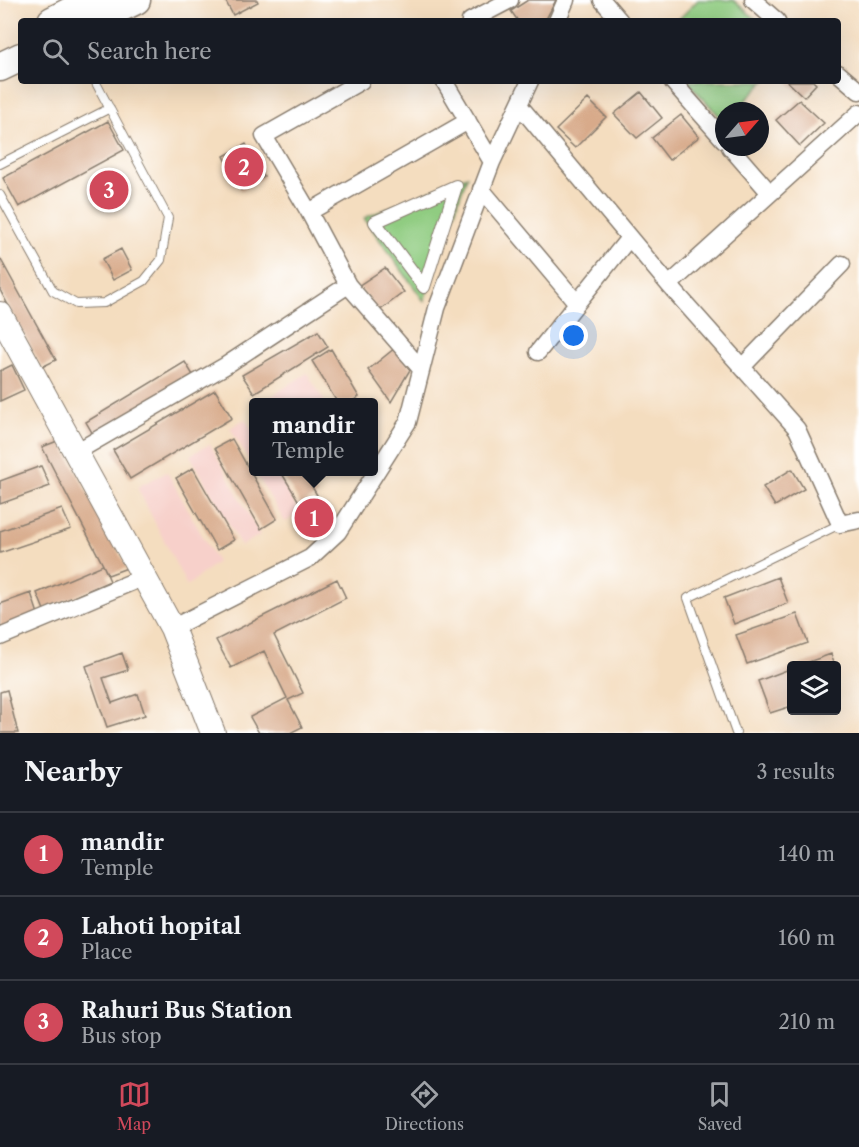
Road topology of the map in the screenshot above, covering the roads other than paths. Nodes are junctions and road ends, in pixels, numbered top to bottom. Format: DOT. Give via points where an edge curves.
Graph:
graph roads {
  1 [pos="93,0"];
  2 [pos="136,0"];
  3 [pos="510,0"];
  4 [pos="566,0"];
  5 [pos="602,0"];
  6 [pos="753,0"];
  7 [pos="62,18"];
  8 [pos="99,18"];
  9 [pos="476,18"];
  10 [pos="558,18"];
  11 [pos="617,18"];
  12 [pos="774,18"];
  13 [pos="18,38"];
  14 [pos="0,47"];
  15 [pos="18,58"];
  16 [pos="0,67"];
  17 [pos="841,76"];
  18 [pos="97,84"];
  19 [pos="356,84"];
  20 [pos="446,84"];
  21 [pos="529,84"];
  22 [pos="675,84"];
  23 [pos="859,91"];
  24 [pos="519,105"];
  25 [pos="110,108"];
  26 [pos="859,113"];
  27 [pos="468,121"];
  28 [pos="715,130"];
  29 [pos="738,156"];
  30 [pos="492,162"];
  31 [pos="0,164"];
  32 [pos="456,186"];
  33 [pos="481,189"];
  34 [pos="770,193"];
  35 [pos="0,195"];
  36 [pos="309,212"];
  37 [pos="630,238"];
  38 [pos="842,264"];
  39 [pos="348,285"];
  40 [pos="669,285"];
  41 [pos="577,303"];
  42 [pos="0,314"];
  43 [pos="538,352"];
  44 [pos="742,367"];
  45 [pos="421,369"];
  46 [pos="76,452"];
  47 [pos="378,469"];
  48 [pos="374,476"];
  49 [pos="859,520"];
  50 [pos="840,524"];
  51 [pos="144,577"];
  52 [pos="172,628"];
  53 [pos="0,637"];
  54 [pos="209,732"];
  55 [pos="736,733"];
  1 -- 7 [label="highway"];
  2 -- 8 [label="highway"];
  3 -- 9 [label="street"];
  4 -- 10 [label="street"];
  5 -- 11 [label="street"];
  6 -- 12 [label="street"];
  13 -- 14 [label="highway"];
  15 -- 16 [label="highway"];
  17 -- 23 [label="street"];
  18 -- 25 [label="lane"];
  19 -- 36 [label="street" via="264,136"];
  20 -- 27 [label="street"];
  21 -- 24 [label="street"];
  22 -- 28 [label="street"];
  24 -- 30 [label="street"];
  24 -- 37 [label="street"];
  25 -- 31 [label="lane"];
  25 -- 35 [label="lane" via="168,218 161,260 144,281 104,303 76,304 53,291"];
  26 -- 34 [label="street"];
  27 -- 30 [label="street"];
  27 -- 36 [label="street"];
  29 -- 34 [label="street"];
  30 -- 33 [label="street"];
  32 -- 32 [label="street" via="449,208 424,287 375,222"];
  33 -- 41 [label="street"];
  33 -- 45 [label="street" via="436,308"];
  34 -- 40 [label="street"];
  36 -- 39 [label="street"];
  37 -- 40 [label="street"];
  37 -- 41 [label="street"];
  38 -- 44 [label="street"];
  39 -- 45 [label="street"];
  39 -- 46 [label="street" via="225,366"];
  40 -- 44 [label="street"];
  41 -- 43 [label="street"];
  42 -- 46 [label="main road"];
  44 -- 50 [label="street" via="797,429"];
  45 -- 47 [label="street" via="408,422"];
  46 -- 51 [label="main road"];
  48 -- 52 [label="street" via="338,532 310,558"];
  49 -- 50 [label="street"];
  50 -- 55 [label="lane" via="688,598"];
  51 -- 52 [label="main road"];
  51 -- 53 [label="street"];
  52 -- 54 [label="main road"];
}
